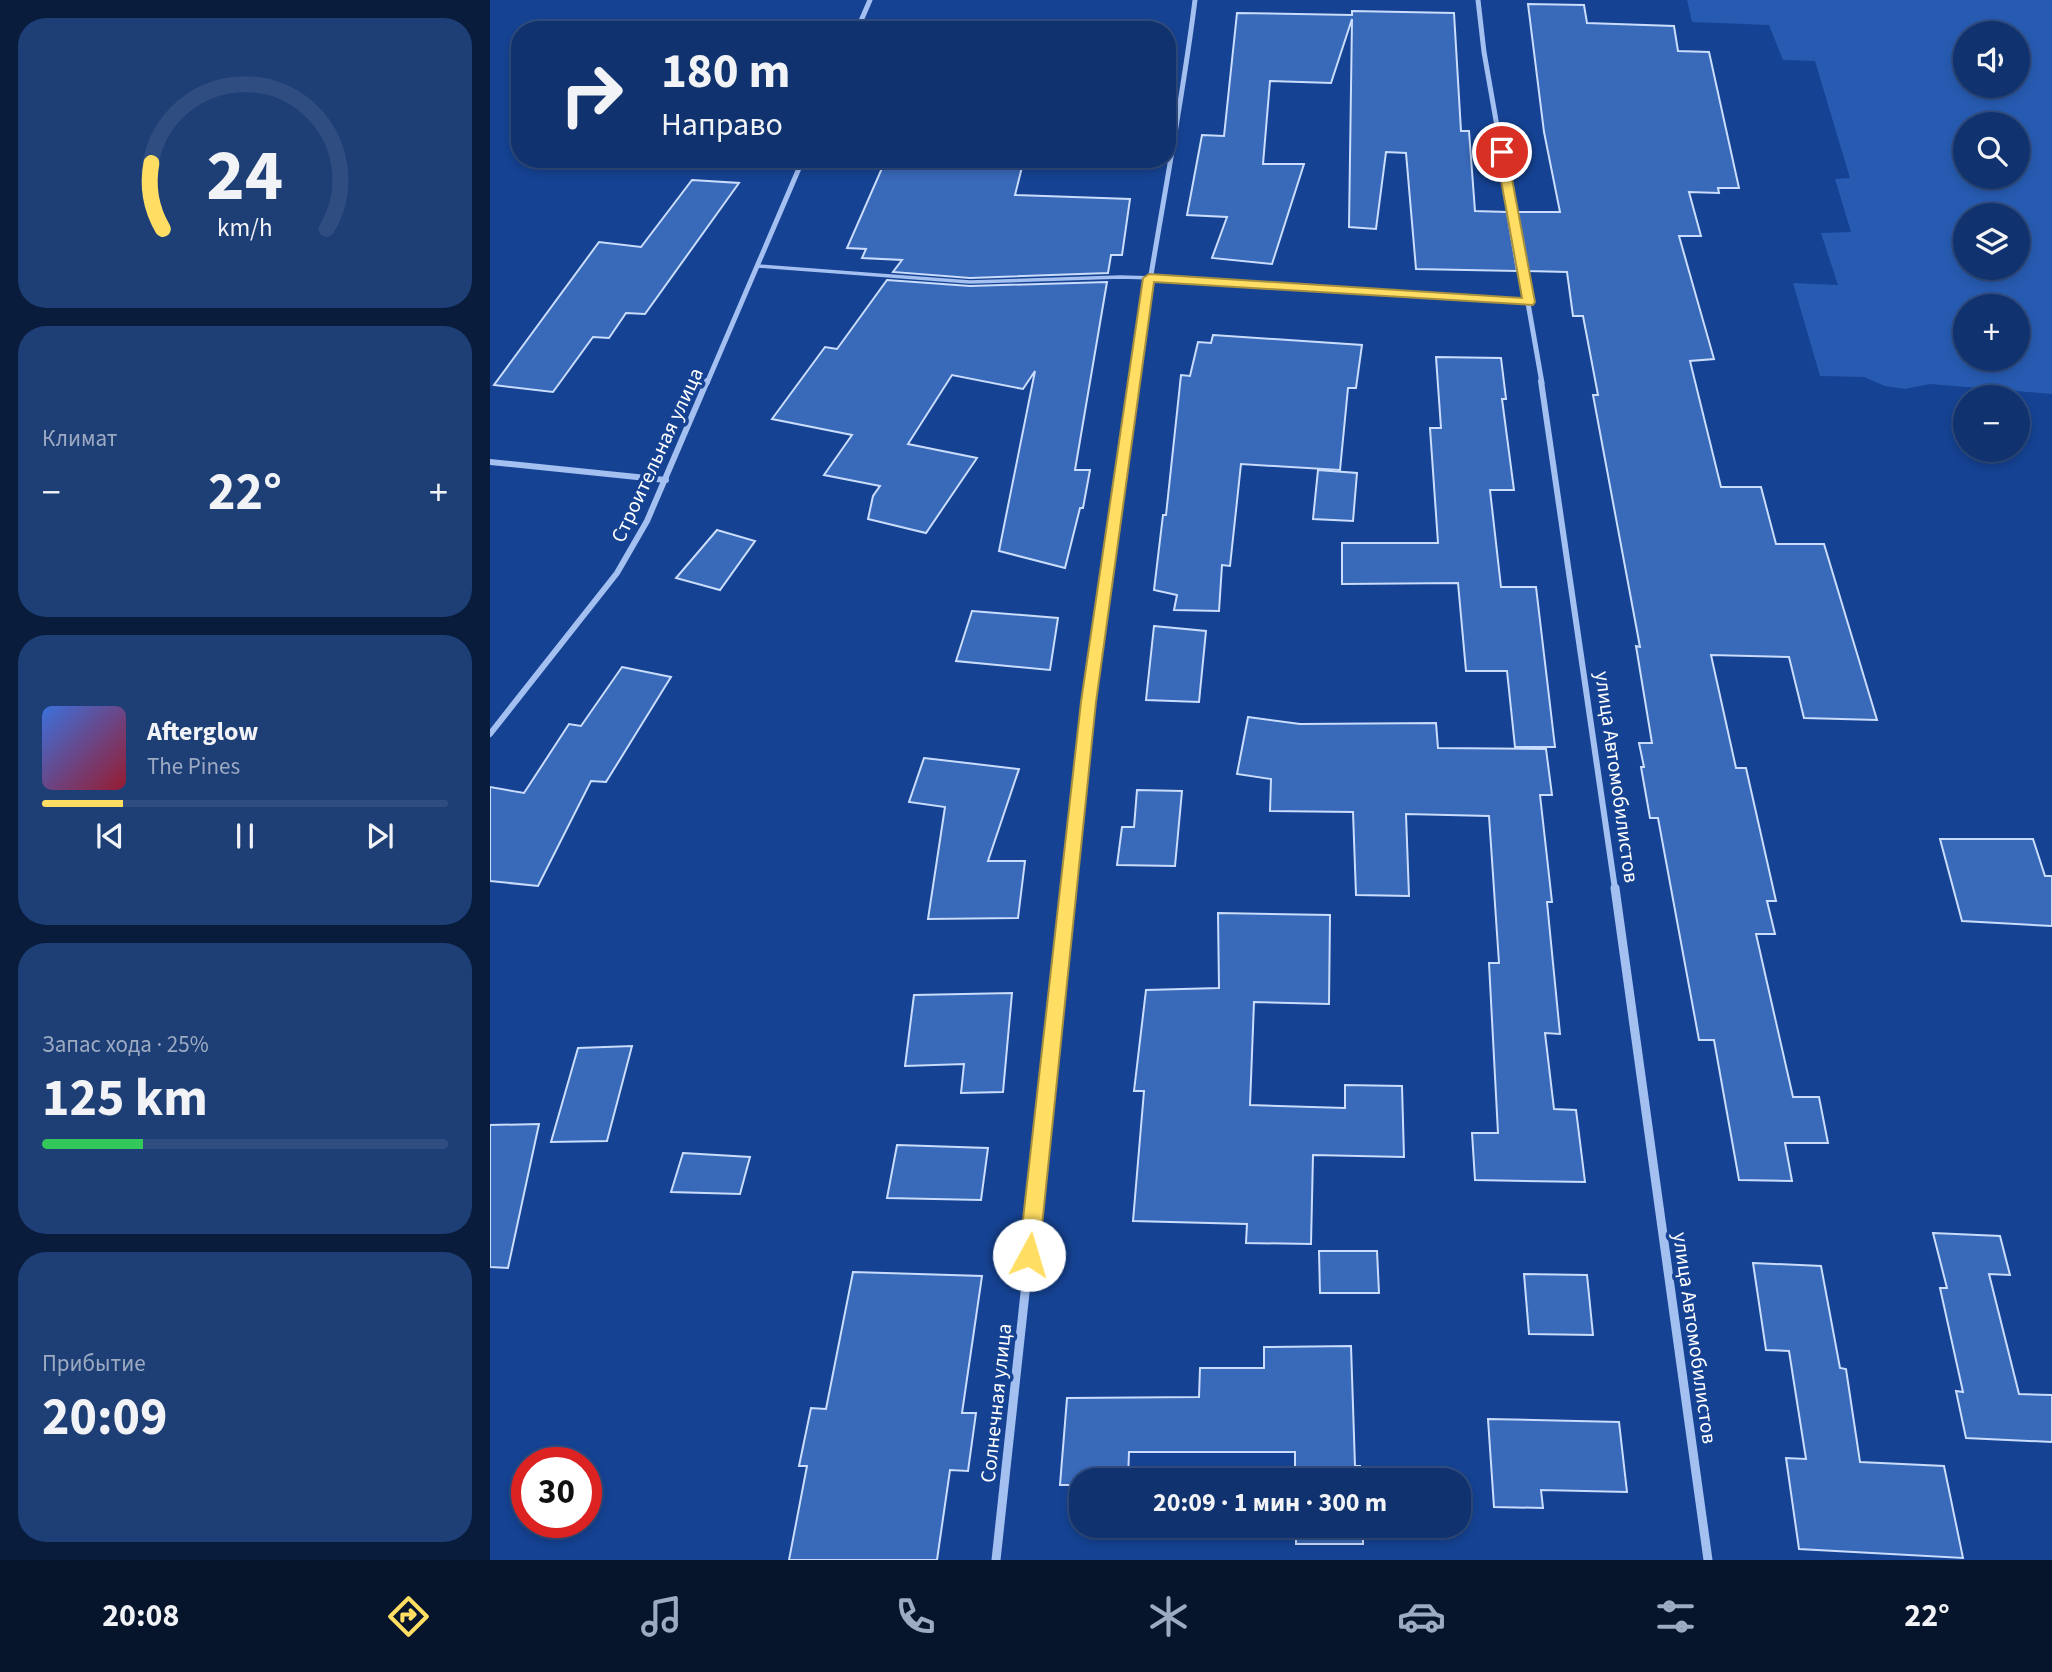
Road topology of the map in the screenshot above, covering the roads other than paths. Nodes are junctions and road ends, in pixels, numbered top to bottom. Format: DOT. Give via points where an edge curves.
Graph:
graph roads {
  1 [pos="870,0"];
  2 [pos="1195,0"];
  3 [pos="1478,0"];
  4 [pos="861,21"];
  5 [pos="1176,123"];
  6 [pos="799,168"];
  7 [pos="1168,168"];
  8 [pos="758,266"];
  9 [pos="1149,278"];
  10 [pos="1529,302"];
  11 [pos="490,462"];
  12 [pos="666,480"];
  13 [pos="490,734"];
  14 [pos="996,1560"];
  15 [pos="1708,1560"];
  1 -- 4 [label="street"];
  2 -- 5 [label="street, Солнечная улица"];
  3 -- 10 [label="street, улица Автомобилистов"];
  6 -- 8 [label="street, Строительная улица"];
  7 -- 9 [label="street, Солнечная улица"];
  8 -- 9 [label="lane" via="970,282"];
  8 -- 12 [label="street, Строительная улица"];
  9 -- 10 [label="lane"];
  9 -- 14 [label="street, Солнечная улица" via="1089,702"];
  10 -- 15 [label="street, улица Автомобилистов"];
  11 -- 12 [label="street"];
  12 -- 13 [label="street, Строительная улица" via="617,573"];
}
